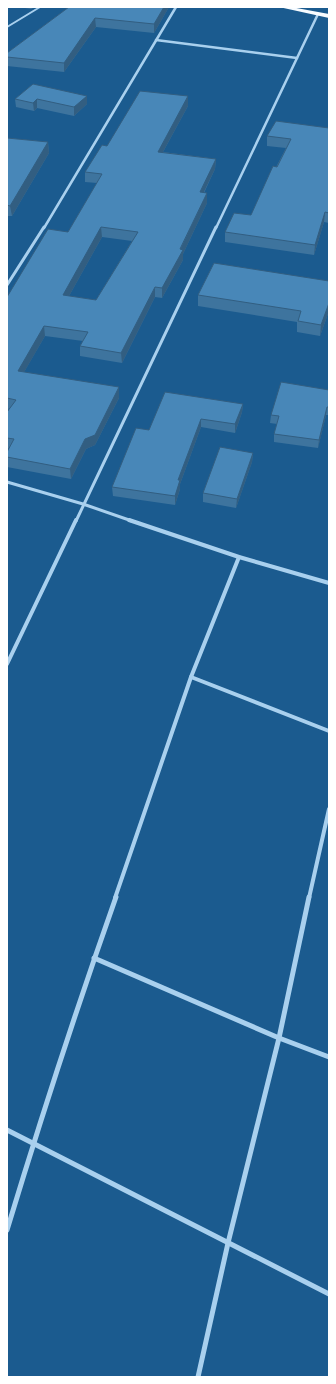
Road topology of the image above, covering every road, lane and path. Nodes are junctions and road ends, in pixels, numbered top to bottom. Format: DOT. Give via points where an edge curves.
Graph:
graph roads {
  1 [pos="40,7"];
  2 [pos="176,7"];
  3 [pos="282,7"];
  4 [pos="318,14"];
  5 [pos="329,16"];
  6 [pos="7,27"];
  7 [pos="156,40"];
  8 [pos="298,58"];
  9 [pos="7,285"];
  10 [pos="7,482"];
  11 [pos="83,504"];
  12 [pos="239,557"];
  13 [pos="329,583"];
  14 [pos="7,664"];
  15 [pos="191,677"];
  16 [pos="329,731"];
  17 [pos="329,809"];
  18 [pos="94,958"];
  19 [pos="279,1038"];
  20 [pos="329,1057"];
  21 [pos="7,1130"];
  22 [pos="33,1144"];
  23 [pos="7,1230"];
  24 [pos="228,1243"];
  25 [pos="329,1294"];
  26 [pos="198,1377"];
  1 -- 6 [label="lane"];
  2 -- 7 [label="street"];
  3 -- 4 [label="highway"];
  4 -- 5 [label="highway"];
  4 -- 8 [label="street"];
  7 -- 8 [label="street"];
  7 -- 9 [label="street"];
  8 -- 11 [label="street"];
  10 -- 11 [label="street"];
  11 -- 12 [label="street"];
  11 -- 14 [label="street"];
  12 -- 13 [label="street"];
  12 -- 15 [label="street"];
  15 -- 16 [label="street"];
  15 -- 18 [label="street"];
  17 -- 19 [label="street"];
  18 -- 19 [label="street"];
  18 -- 22 [label="street"];
  19 -- 20 [label="street"];
  19 -- 24 [label="street"];
  21 -- 22 [label="street"];
  22 -- 23 [label="street"];
  22 -- 24 [label="street"];
  24 -- 25 [label="street"];
  24 -- 26 [label="street"];
}
